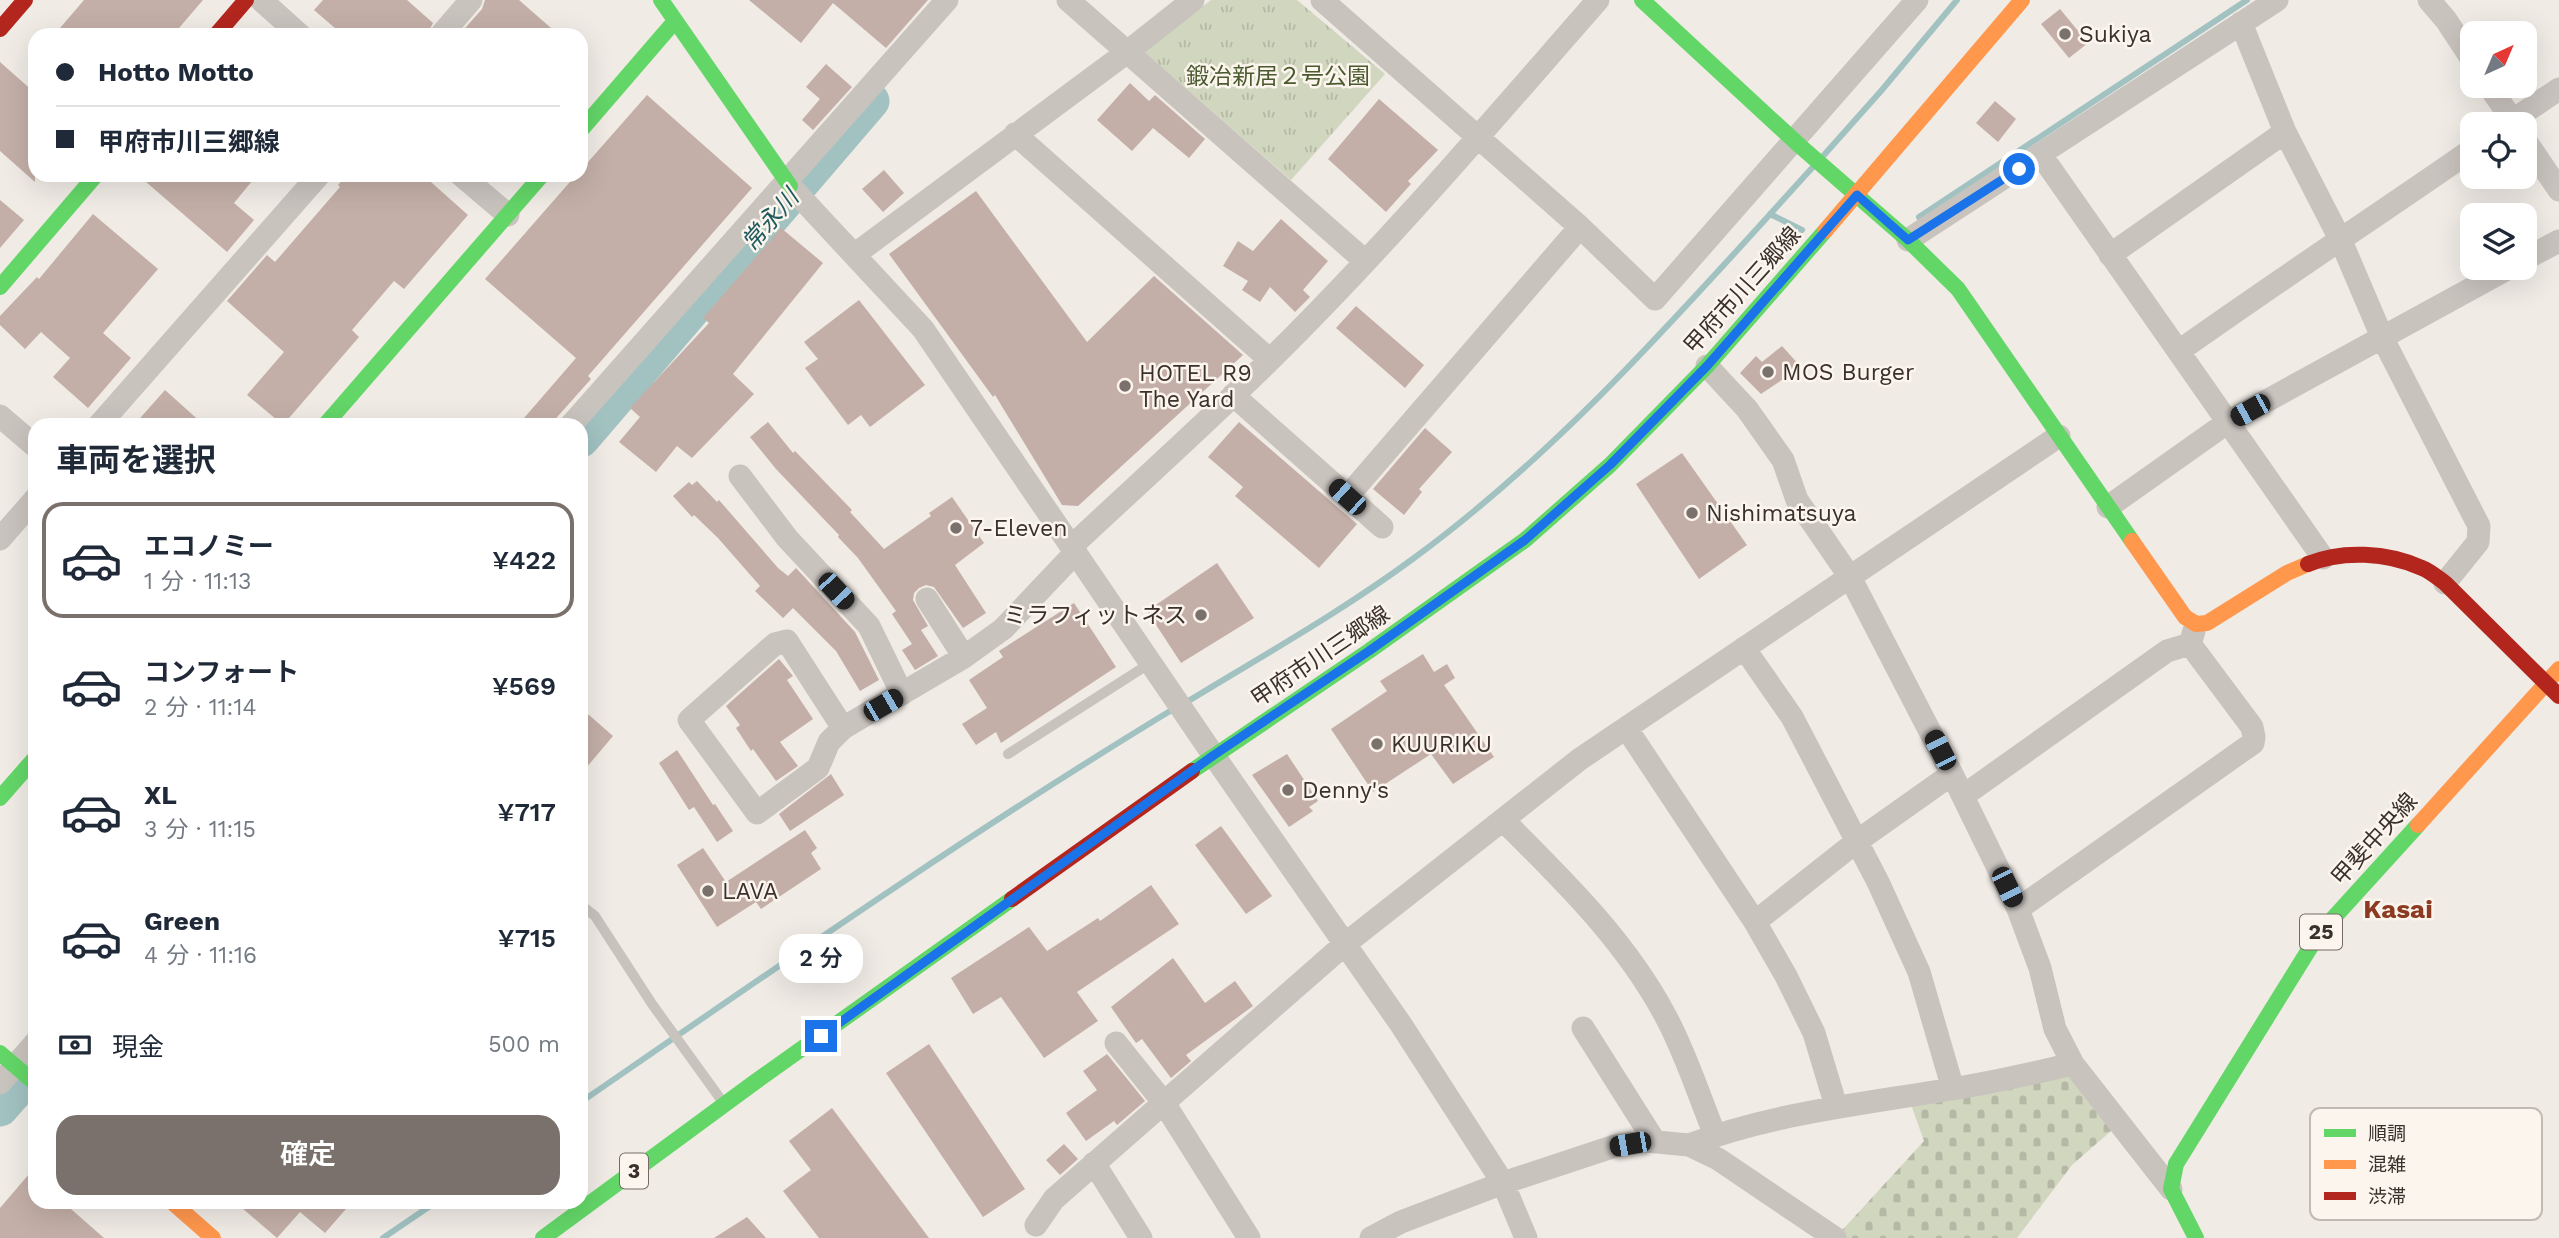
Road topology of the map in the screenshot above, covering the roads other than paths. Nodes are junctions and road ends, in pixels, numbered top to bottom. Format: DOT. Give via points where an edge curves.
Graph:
graph roads {
  1 [pos="25,0"];
  2 [pos="246,0"];
  3 [pos="261,0"];
  4 [pos="471,0"];
  5 [pos="661,0"];
  6 [pos="947,0"];
  7 [pos="1068,0"];
  8 [pos="1193,0"];
  9 [pos="1322,0"];
  10 [pos="1598,0"];
  11 [pos="1642,0"];
  12 [pos="2022,0"];
  13 [pos="2277,0"];
  14 [pos="1910,2"];
  15 [pos="2442,4"];
  16 [pos="675,21"];
  17 [pos="2241,23"];
  18 [pos="222,28"];
  19 [pos="292,28"];
  20 [pos="447,28"];
  21 [pos="0,29"];
  22 [pos="2460,37"];
  23 [pos="1126,53"];
  24 [pos="2559,89"];
  25 [pos="2532,112"];
  26 [pos="588,122"];
  27 [pos="2285,132"];
  28 [pos="1015,134"];
  29 [pos="1479,136"];
  30 [pos="1797,143"];
  31 [pos="2042,155"];
  32 [pos="2460,158"];
  33 [pos="2537,158"];
  34 [pos="90,182"];
  35 [pos="313,182"];
  36 [pos="469,182"];
  37 [pos="536,182"];
  38 [pos="794,190"];
  39 [pos="2559,190"];
  40 [pos="1857,195"];
  41 [pos="508,215"];
  42 [pos="1580,226"];
  43 [pos="1908,240"];
  44 [pos="2341,241"];
  45 [pos="2559,241"];
  46 [pos="2537,253"];
  47 [pos="854,255"];
  48 [pos="2110,255"];
  49 [pos="1365,261"];
  50 [pos="2488,280"];
  51 [pos="0,287"];
  52 [pos="2382,337"];
  53 [pos="2179,351"];
  54 [pos="1270,360"];
  55 [pos="1707,366"];
  56 [pos="1233,395"];
  57 [pos="0,416"];
  58 [pos="106,418"];
  59 [pos="331,418"];
  60 [pos="578,418"];
  61 [pos="2228,422"];
  62 [pos="2059,436"];
  63 [pos="28,440"];
  64 [pos="740,476"];
  65 [pos="1347,497"];
  66 [pos="28,507"];
  67 [pos="2108,507"];
  68 [pos="1381,527"];
  69 [pos="0,539"];
  70 [pos="1074,549"];
  71 [pos="2323,558"];
  72 [pos="1850,576"];
  73 [pos="2445,583"];
  74 [pos="928,599"];
  75 [pos="2193,634"];
  76 [pos="1744,648"];
  77 [pos="964,657"];
  78 [pos="1153,663"];
  79 [pos="2559,669"];
  80 [pos="2546,683"];
  81 [pos="902,694"];
  82 [pos="2559,696"];
  83 [pos="843,728"];
  84 [pos="1627,729"];
  85 [pos="1008,754"];
  86 [pos="1214,755"];
  87 [pos="28,766"];
  88 [pos="1952,774"];
  89 [pos="1963,796"];
  90 [pos="0,798"];
  91 [pos="1503,820"];
  92 [pos="1856,842"];
  93 [pos="2018,909"];
  94 [pos="588,910"];
  95 [pos="1755,922"];
  96 [pos="1345,944"];
  97 [pos="1583,1028"];
  98 [pos="1116,1043"];
  99 [pos="28,1048"];
  100 [pos="2073,1064"];
  101 [pos="5,1067"];
  102 [pos="28,1079"];
  103 [pos="1952,1089"];
  104 [pos="1164,1103"];
  105 [pos="724,1105"];
  106 [pos="1836,1106"];
  107 [pos="1715,1135"];
  108 [pos="1655,1142"];
  109 [pos="1689,1145"];
  110 [pos="1094,1163"];
  111 [pos="1503,1183"];
  112 [pos="2171,1189"];
  113 [pos="588,1205"];
  114 [pos="180,1209"];
  115 [pos="582,1209"];
  116 [pos="1035,1225"];
  117 [pos="214,1238"];
  118 [pos="543,1238"];
  119 [pos="1141,1238"];
  120 [pos="1250,1238"];
  121 [pos="1371,1238"];
  122 [pos="1526,1238"];
  123 [pos="1835,1238"];
  124 [pos="2196,1238"];
  1 -- 21 [label="main road"];
  2 -- 18 [label="main road"];
  3 -- 19 [label="street"];
  4 -- 20 [label="street"];
  5 -- 16 [label="main road"];
  6 -- 38 [label="street"];
  7 -- 23 [label="street"];
  8 -- 23 [label="street"];
  9 -- 29 [label="street"];
  10 -- 29 [label="street"];
  11 -- 30 [label="main road"];
  12 -- 40 [label="main road, 甲府市川三郷線 / 3"];
  13 -- 17 [label="street"];
  14 -- 30 [label="street"];
  15 -- 22 [label="street"];
  16 -- 26 [label="main road"];
  16 -- 38 [label="main road"];
  17 -- 27 [label="street"];
  17 -- 31 [label="street"];
  23 -- 28 [label="street"];
  23 -- 49 [label="street"];
  24 -- 25 [label="street"];
  27 -- 44 [label="street"];
  27 -- 48 [label="street"];
  28 -- 47 [label="street"];
  28 -- 54 [label="street"];
  29 -- 42 [label="street"];
  29 -- 49 [label="street"];
  30 -- 40 [label="main road"];
  30 -- 42 [label="street" via="1655,299"];
  31 -- 43 [label="street"];
  31 -- 48 [label="street"];
  32 -- 44 [label="street"];
  33 -- 39 [label="street"];
  34 -- 51 [label="main road"];
  35 -- 58 [label="street"];
  36 -- 41 [label="street"];
  37 -- 41 [label="main road"];
  38 -- 47 [label="street"];
  38 -- 60 [label="street"];
  40 -- 43 [label="main road"];
  40 -- 55 [label="main road, 甲府市川三郷線 / 3"];
  41 -- 59 [label="main road"];
  42 -- 65 [label="street"];
  43 -- 62 [label="main road" via="1958,289"];
  44 -- 52 [label="street"];
  44 -- 53 [label="street" via="2308,259"];
  45 -- 46 [label="street"];
  47 -- 70 [label="street" via="923,330"];
  48 -- 53 [label="street"];
  49 -- 54 [label="street"];
  50 -- 52 [label="street"];
  52 -- 61 [label="street"];
  52 -- 73 [label="street" via="2479,526 2478,542"];
  53 -- 61 [label="street"];
  54 -- 56 [label="street"];
  55 -- 72 [label="street" via="1747,409 1783,460 1797,500"];
  55 -- 86 [label="main road, 甲府市川三郷線 / 3" via="1610,465 1525,540"];
  56 -- 65 [label="street"];
  56 -- 70 [label="street"];
  57 -- 63 [label="street"];
  61 -- 67 [label="street"];
  61 -- 71 [label="street"];
  62 -- 67 [label="main road"];
  62 -- 72 [label="street"];
  64 -- 81 [label="street" via="787,538 869,626"];
  65 -- 68 [label="street"];
  66 -- 69 [label="street"];
  67 -- 75 [label="main road"];
  70 -- 77 [label="street" via="1003,629"];
  70 -- 78 [label="street"];
  71 -- 73 [label="main road" via="2387,557 2423,568"];
  71 -- 75 [label="main road" via="2287,573"];
  72 -- 76 [label="street"];
  72 -- 88 [label="street"];
  73 -- 80 [label="main road"];
  74 -- 77 [label="street"];
  75 -- 89 [label="street"];
  75 -- 93 [label="street" via="2252,727 2253,743"];
  76 -- 84 [label="street"];
  76 -- 92 [label="street" via="1792,718"];
  77 -- 81 [label="street"];
  78 -- 85 [label="lane"];
  78 -- 86 [label="street"];
  79 -- 80 [label="main road, 甲斐中央線 / 25"];
  80 -- 82 [label="main road"];
  80 -- 112 [label="main road, 甲斐中央線 / 25" via="2318,935 2181,1154"];
  81 -- 83 [label="street"];
  83 -- 83 [label="street" via="787,641 775,644 688,720 757,813 818,768 829,742"];
  84 -- 91 [label="street" via="1580,759"];
  84 -- 95 [label="street"];
  86 -- 96 [label="street"];
  86 -- 105 [label="main road, 甲府市川三郷線 / 3"];
  87 -- 90 [label="main road"];
  88 -- 89 [label="street"];
  88 -- 92 [label="street"];
  89 -- 93 [label="street"];
  91 -- 96 [label="street"];
  91 -- 107 [label="street" via="1621,947 1666,1017"];
  92 -- 95 [label="street"];
  92 -- 103 [label="street" via="1919,972"];
  93 -- 100 [label="street" via="2040,968 2055,1030"];
  94 -- 105 [label="lane"];
  95 -- 106 [label="street" via="1814,1033"];
  96 -- 104 [label="street"];
  96 -- 111 [label="street"];
  97 -- 108 [label="street"];
  98 -- 104 [label="street"];
  99 -- 101 [label="street"];
  100 -- 103 [label="street"];
  100 -- 112 [label="street"];
  101 -- 102 [label="main road"];
  103 -- 106 [label="street"];
  104 -- 110 [label="street"];
  104 -- 120 [label="street"];
  105 -- 113 [label="main road, 甲府市川三郷線 / 3"];
  106 -- 107 [label="street"];
  107 -- 109 [label="street"];
  108 -- 109 [label="street"];
  108 -- 111 [label="street" via="1615,1146"];
  109 -- 123 [label="street" via="1718,1159"];
  110 -- 116 [label="street" via="1054,1199"];
  110 -- 119 [label="street"];
  111 -- 121 [label="street"];
  111 -- 122 [label="street"];
  112 -- 124 [label="main road"];
  114 -- 117 [label="main road"];
  115 -- 118 [label="main road, 甲府市川三郷線 / 3"];
}
